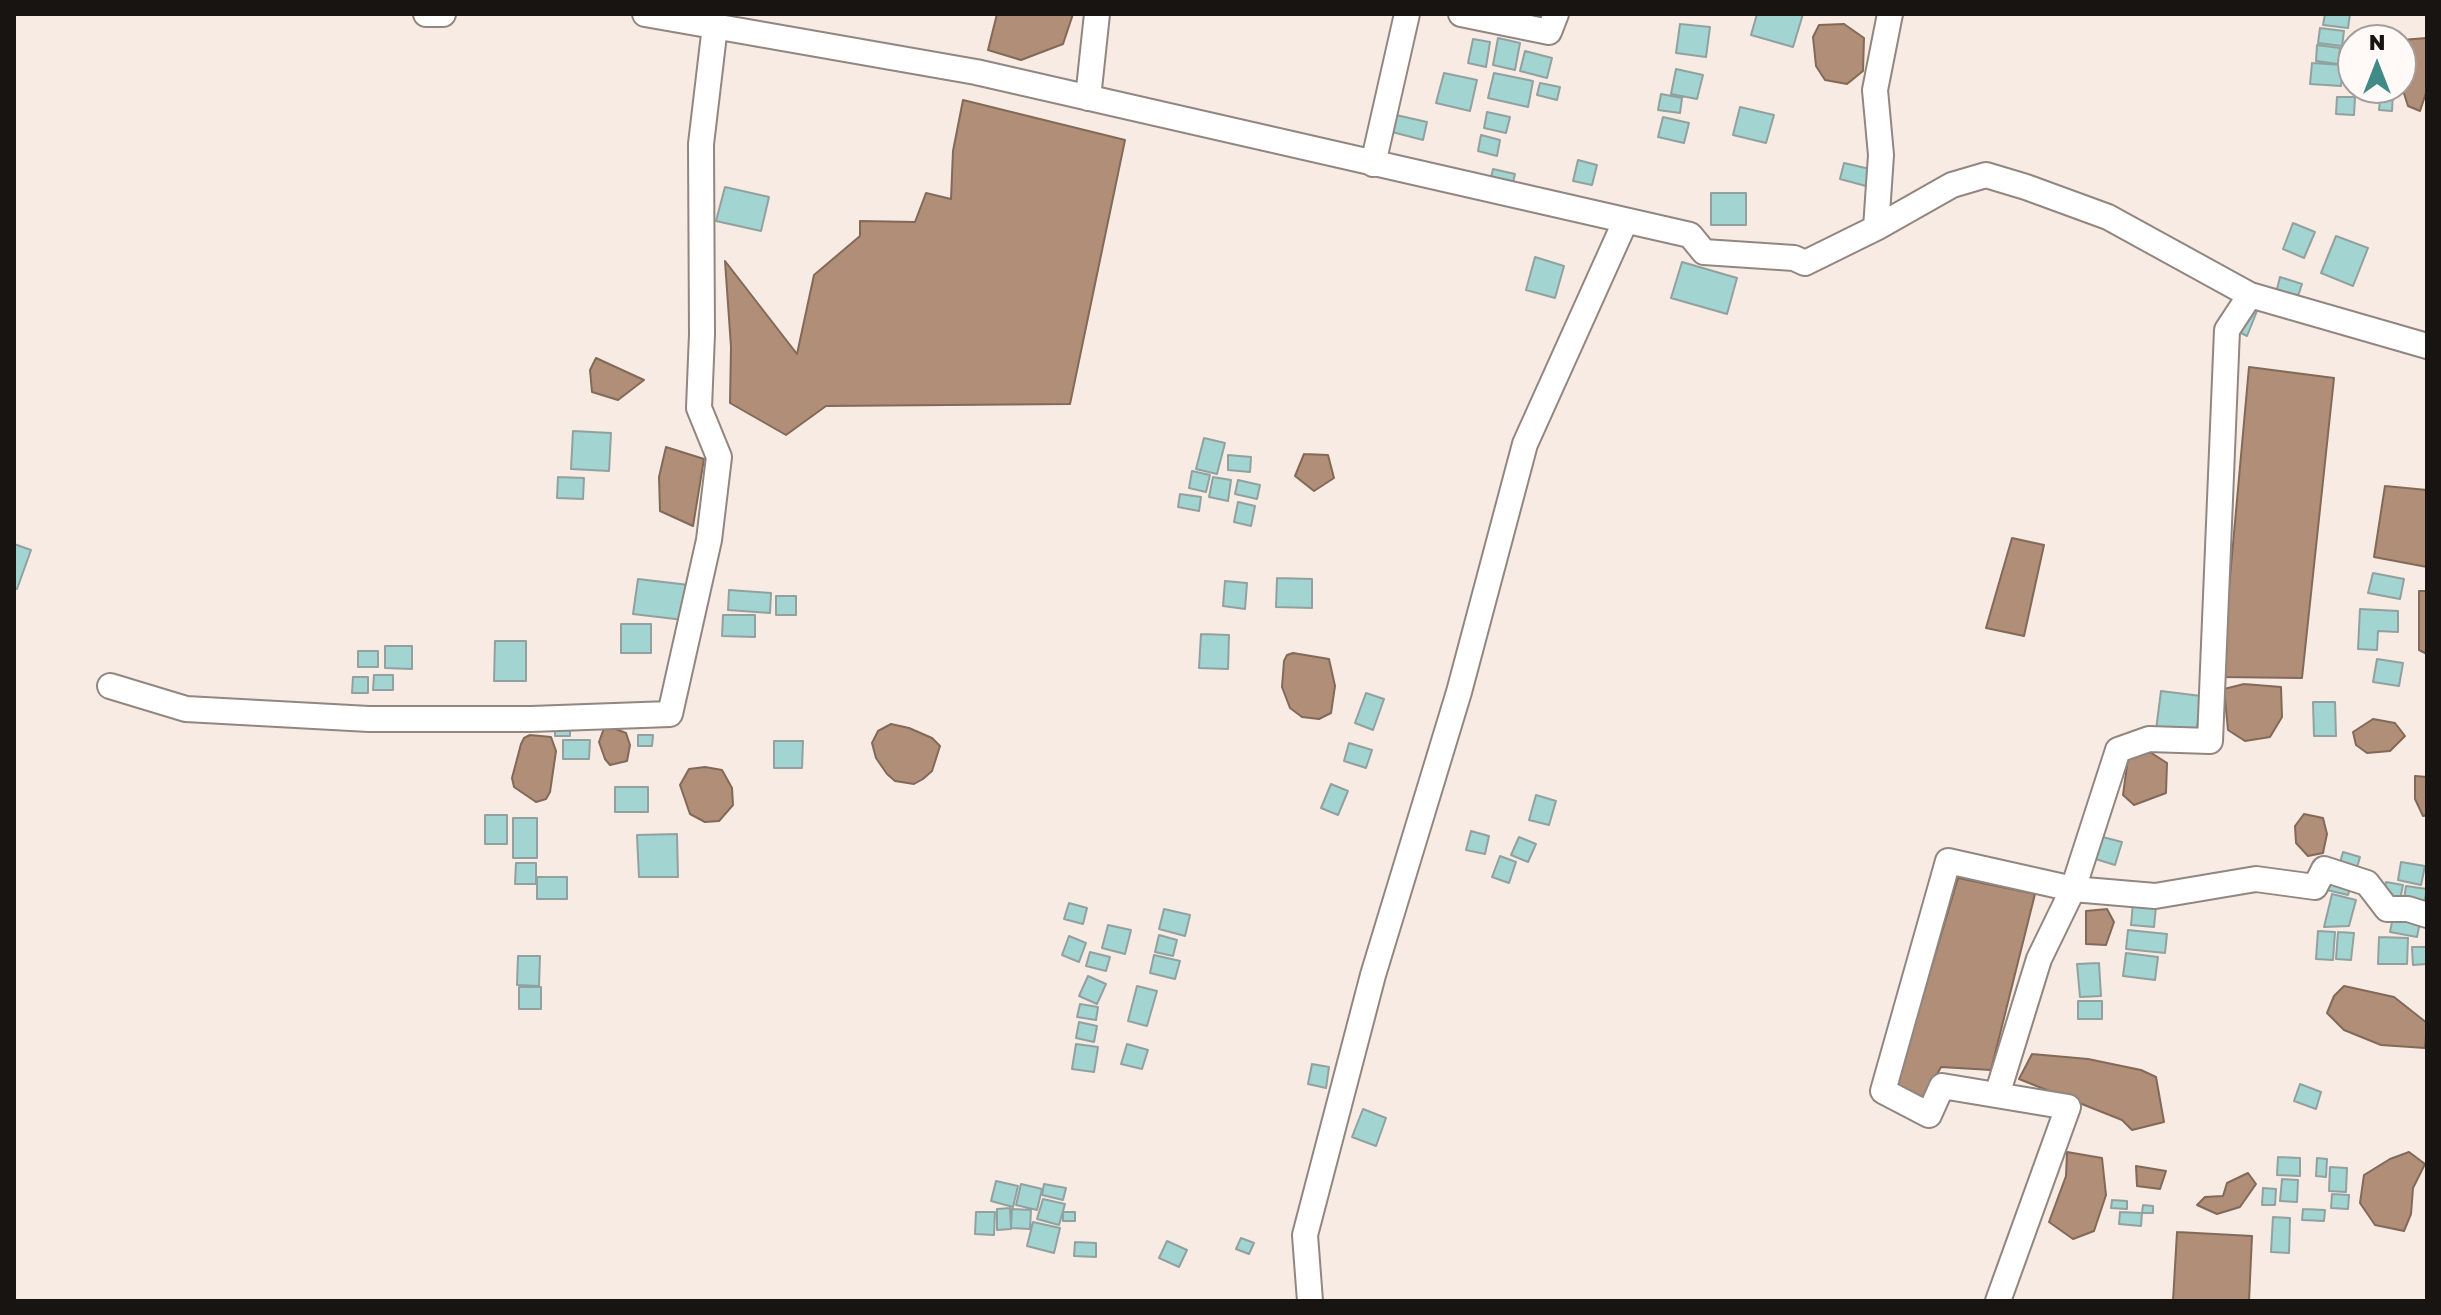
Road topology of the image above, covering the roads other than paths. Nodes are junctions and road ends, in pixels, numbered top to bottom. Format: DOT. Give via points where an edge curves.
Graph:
graph roads {
  1 [pos="426,14"];
  2 [pos="443,14"];
  3 [pos="645,14"];
  4 [pos="1097,14"];
  5 [pos="1407,14"];
  6 [pos="1461,14"];
  7 [pos="1556,14"];
  8 [pos="1890,14"];
  9 [pos="715,26"];
  10 [pos="1088,98"];
  11 [pos="1373,164"];
  12 [pos="1625,222"];
  13 [pos="1876,228"];
  14 [pos="2250,295"];
  15 [pos="2427,346"];
  16 [pos="110,686"];
  17 [pos="2073,889"];
  18 [pos="2427,915"];
  19 [pos="1997,1095"];
  20 [pos="1310,1301"];
  21 [pos="1998,1301"];
  1 -- 2 [label="street"];
  3 -- 9 [label="street"];
  4 -- 10 [label="street"];
  5 -- 11 [label="street"];
  6 -- 7 [label="street" via="1549,32"];
  8 -- 13 [label="street" via="1875,90 1881,155"];
  9 -- 10 [label="street" via="976,72"];
  9 -- 16 [label="street" via="701,144 699,408 719,457 709,540 670,714 369,719 186,709"];
  10 -- 11 [label="street"];
  11 -- 12 [label="street"];
  12 -- 13 [label="street" via="1690,235 1704,252 1805,263"];
  12 -- 20 [label="street" via="1525,444 1459,692 1373,975 1305,1235"];
  13 -- 14 [label="street" via="1952,185 1986,175 2108,217"];
  14 -- 15 [label="street"];
  14 -- 17 [label="street" via="2227,330 2210,741 2149,739 2118,750"];
  17 -- 18 [label="street" via="2155,896 2256,879 2315,887 2324,869 2367,883 2387,909"];
  17 -- 19 [label="street" via="2039,959"];
  17 -- 19 [label="street" via="1948,861 1883,1091 1929,1115 1942,1086"];
  19 -- 21 [label="street" via="2068,1107"];
}
